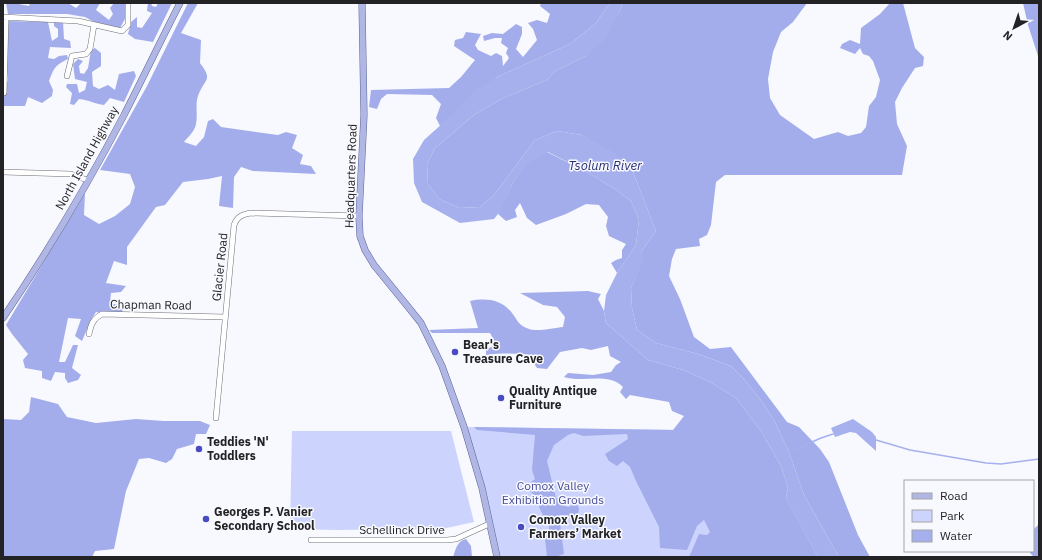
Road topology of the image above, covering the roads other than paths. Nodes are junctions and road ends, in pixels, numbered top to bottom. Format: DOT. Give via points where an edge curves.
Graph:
graph roads {
  1 [pos="128,3"];
  2 [pos="180,3"];
  3 [pos="362,3"];
  4 [pos="4,17"];
  5 [pos="94,25"];
  6 [pos="68,76"];
  7 [pos="4,93"];
  8 [pos="3,172"];
  9 [pos="88,180"];
  10 [pos="358,216"];
  11 [pos="225,317"];
  12 [pos="3,318"];
  13 [pos="88,334"];
  14 [pos="216,418"];
  15 [pos="489,524"];
  16 [pos="311,540"];
  17 [pos="497,557"];
  1 -- 5 [label="street" via="128,25 122,31"];
  2 -- 9 [label="main road, North Island Highway"];
  3 -- 10 [label="main road, Headquarters Road" via="364,115"];
  4 -- 5 [label="street" via="78,21"];
  4 -- 7 [label="street"];
  5 -- 6 [label="street" via="90,49 86,54 72,56"];
  8 -- 9 [label="street" via="71,174"];
  9 -- 12 [label="main road, North Island Highway" via="43,257"];
  10 -- 11 [label="street, Glacier Road" via="250,213 236,218"];
  10 -- 15 [label="main road, Headquarters Road" via="360,236 365,250 421,323 442,366 464,426 482,488"];
  11 -- 13 [label="street, Chapman Road" via="102,314 91,324"];
  11 -- 14 [label="street, Glacier Road"];
  15 -- 16 [label="street, Schellinck Drive" via="456,539 447,540"];
  15 -- 17 [label="main road, Headquarters Road"];
}
